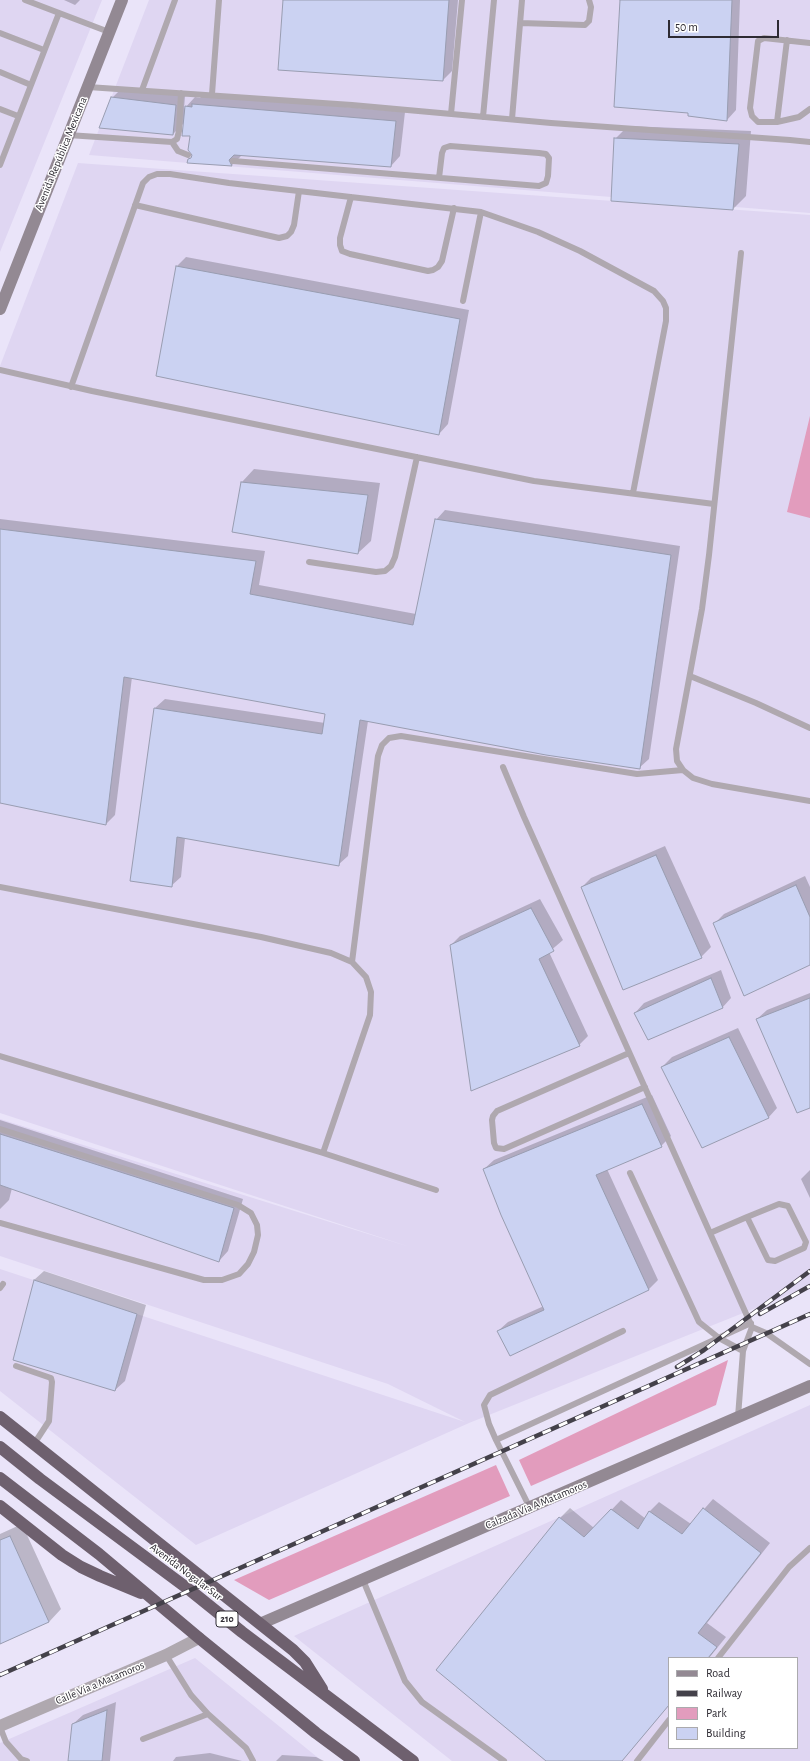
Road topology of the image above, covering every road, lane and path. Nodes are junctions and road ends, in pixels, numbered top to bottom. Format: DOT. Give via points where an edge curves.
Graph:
graph roads {
  1 [pos="25,0"];
  2 [pos="122,0"];
  3 [pos="174,0"];
  4 [pos="219,0"];
  5 [pos="462,0"];
  6 [pos="494,0"];
  7 [pos="522,0"];
  8 [pos="589,0"];
  9 [pos="59,13"];
  10 [pos="520,23"];
  11 [pos="109,32"];
  12 [pos="0,33"];
  13 [pos="787,40"];
  14 [pos="810,42"];
  15 [pos="44,50"];
  16 [pos="0,72"];
  17 [pos="31,85"];
  18 [pos="88,87"];
  19 [pos="142,90"];
  20 [pos="181,93"];
  21 [pos="212,94"];
  22 [pos="0,109"];
  23 [pos="810,109"];
  24 [pos="451,114"];
  25 [pos="18,116"];
  26 [pos="483,117"];
  27 [pos="512,119"];
  28 [pos="777,122"];
  29 [pos="68,135"];
  30 [pos="172,142"];
  31 [pos="810,142"];
  32 [pos="0,144"];
  33 [pos="7,146"];
  34 [pos="188,155"];
  35 [pos="233,161"];
  36 [pos="0,165"];
  37 [pos="439,178"];
  38 [pos="299,191"];
  39 [pos="351,197"];
  40 [pos="135,205"];
  41 [pos="454,208"];
  42 [pos="481,212"];
  43 [pos="741,253"];
  44 [pos="463,301"];
  45 [pos="0,308"];
  46 [pos="0,370"];
  47 [pos="71,387"];
  48 [pos="417,458"];
  49 [pos="632,493"];
  50 [pos="714,504"];
  51 [pos="309,562"];
  52 [pos="690,676"];
  53 [pos="810,728"];
  54 [pos="503,767"];
  55 [pos="682,770"];
  56 [pos="810,801"];
  57 [pos="0,887"];
  58 [pos="352,962"];
  59 [pos="629,1053"];
  60 [pos="0,1056"];
  61 [pos="645,1087"];
  62 [pos="0,1129"];
  63 [pos="323,1154"];
  64 [pos="630,1173"];
  65 [pos="436,1190"];
  66 [pos="747,1217"];
  67 [pos="0,1223"];
  68 [pos="710,1233"];
  69 [pos="751,1325"];
  70 [pos="623,1330"];
  71 [pos="719,1338"];
  72 [pos="743,1351"];
  73 [pos="810,1364"];
  74 [pos="16,1366"];
  75 [pos="810,1386"];
  76 [pos="0,1417"];
  77 [pos="738,1418"];
  78 [pos="496,1440"];
  79 [pos="34,1444"];
  80 [pos="0,1447"];
  81 [pos="0,1478"];
  82 [pos="0,1506"];
  83 [pos="530,1508"];
  84 [pos="810,1548"];
  85 [pos="363,1580"];
  86 [pos="151,1598"];
  87 [pos="262,1623"];
  88 [pos="200,1638"];
  89 [pos="166,1655"];
  90 [pos="719,1657"];
  91 [pos="324,1694"];
  92 [pos="208,1714"];
  93 [pos="668,1721"];
  94 [pos="0,1726"];
  95 [pos="143,1739"];
  96 [pos="27,1761"];
  97 [pos="253,1761"];
  98 [pos="354,1761"];
  99 [pos="413,1761"];
  100 [pos="504,1761"];
  101 [pos="637,1761"];
  1 -- 9 [label="lane"];
  2 -- 11 [label="street, Avenida República Mexicana"];
  3 -- 19 [label="lane"];
  4 -- 21 [label="lane"];
  5 -- 24 [label="lane"];
  6 -- 26 [label="lane"];
  7 -- 10 [label="lane"];
  8 -- 10 [label="lane" via="589,21 585,25"];
  9 -- 11 [label="lane"];
  9 -- 15 [label="lane"];
  10 -- 27 [label="lane"];
  11 -- 18 [label="street, Avenida República Mexicana"];
  12 -- 15 [label="lane"];
  13 -- 14 [label="lane"];
  13 -- 28 [label="lane"];
  13 -- 28 [label="lane" via="764,38 758,41 756,47 750,108 752,116 758,122"];
  15 -- 17 [label="lane"];
  16 -- 17 [label="lane"];
  17 -- 25 [label="lane"];
  18 -- 19 [label="lane"];
  18 -- 29 [label="street, Avenida República Mexicana"];
  19 -- 20 [label="lane"];
  20 -- 21 [label="lane"];
  20 -- 30 [label="lane" via="179,131 177,139"];
  21 -- 24 [label="lane"];
  22 -- 25 [label="lane"];
  23 -- 28 [label="lane" via="799,117"];
  24 -- 26 [label="lane"];
  25 -- 33 [label="lane"];
  26 -- 27 [label="lane"];
  27 -- 31 [label="lane"];
  29 -- 30 [label="lane"];
  29 -- 45 [label="street, Avenida República Mexicana"];
  30 -- 34 [label="lane" via="178,151"];
  32 -- 33 [label="lane"];
  33 -- 36 [label="lane"];
  35 -- 37 [label="lane"];
  37 -- 37 [label="lane" via="539,186 546,183 549,158 546,154 539,153 450,146 444,148 442,153"];
  38 -- 39 [label="lane"];
  38 -- 40 [label="lane" via="157,174 143,183"];
  38 -- 40 [label="lane" via="294,225 287,236 279,238"];
  39 -- 41 [label="lane"];
  39 -- 41 [label="lane" via="340,238 342,251 428,271 438,267 442,261"];
  40 -- 47 [label="lane"];
  41 -- 42 [label="lane"];
  42 -- 44 [label="lane"];
  42 -- 49 [label="lane" via="538,232 580,251 654,290 663,301 666,321"];
  43 -- 50 [label="lane"];
  46 -- 47 [label="lane"];
  47 -- 48 [label="lane"];
  48 -- 49 [label="lane" via="534,481"];
  48 -- 51 [label="lane" via="391,566 385,571 376,572"];
  49 -- 50 [label="lane"];
  50 -- 52 [label="lane" via="702,609"];
  52 -- 53 [label="lane" via="756,702"];
  52 -- 55 [label="lane" via="676,749 677,761"];
  54 -- 59 [label="lane"];
  55 -- 56 [label="lane" via="693,778 712,784"];
  55 -- 58 [label="lane" via="637,774 401,736 389,738 382,745 378,756"];
  57 -- 58 [label="lane" via="261,937 331,953"];
  58 -- 63 [label="lane" via="366,977 371,992 370,1015"];
  59 -- 61 [label="lane"];
  59 -- 61 [label="lane" via="497,1111 492,1120 496,1148 504,1149"];
  60 -- 63 [label="lane"];
  61 -- 68 [label="lane"];
  62 -- 67 [label="lane" via="238,1205 251,1213 257,1225 258,1235 254,1252 239,1274 222,1280 204,1280"];
  63 -- 65 [label="lane"];
  64 -- 71 [label="lane" via="699,1322"];
  66 -- 66 [label="lane" via="768,1260 774,1261 804,1248 806,1242 788,1206 779,1204"];
  66 -- 68 [label="lane"];
  68 -- 69 [label="lane"];
  69 -- 71 [label="lane"];
  69 -- 72 [label="lane"];
  69 -- 73 [label="lane"];
  70 -- 78 [label="lane" via="490,1395 484,1405"];
  71 -- 72 [label="lane"];
  71 -- 78 [label="lane"];
  72 -- 77 [label="lane"];
  74 -- 79 [label="lane" via="51,1378 52,1382 49,1422"];
  75 -- 77 [label="street, Calzada Vía A Matamoros"];
  76 -- 79 [label="highway"];
  77 -- 83 [label="street, Calzada Vía A Matamoros"];
  78 -- 83 [label="lane"];
  79 -- 87 [label="highway"];
  80 -- 91 [label="highway, Avenida Nogalar Sur / 210"];
  81 -- 86 [label="highway" via="99,1554"];
  82 -- 86 [label="highway" via="81,1567"];
  83 -- 85 [label="street, Calzada Vía A Matamoros"];
  84 -- 90 [label="lane" via="789,1567"];
  85 -- 87 [label="street, Calzada Vía A Matamoros"];
  85 -- 100 [label="lane" via="405,1681 422,1702"];
  86 -- 88 [label="highway"];
  87 -- 91 [label="highway" via="305,1662"];
  88 -- 89 [label="street, Calle Vía a Matamoros"];
  88 -- 98 [label="highway"];
  89 -- 92 [label="lane" via="191,1695"];
  89 -- 94 [label="street, Calle Vía a Matamoros"];
  91 -- 99 [label="highway, Avenida Nogalar Sur / 210"];
  92 -- 95 [label="lane"];
  92 -- 97 [label="lane" via="246,1748"];
  93 -- 101 [label="lane"];
  94 -- 96 [label="lane" via="6,1742 21,1759"];
}
